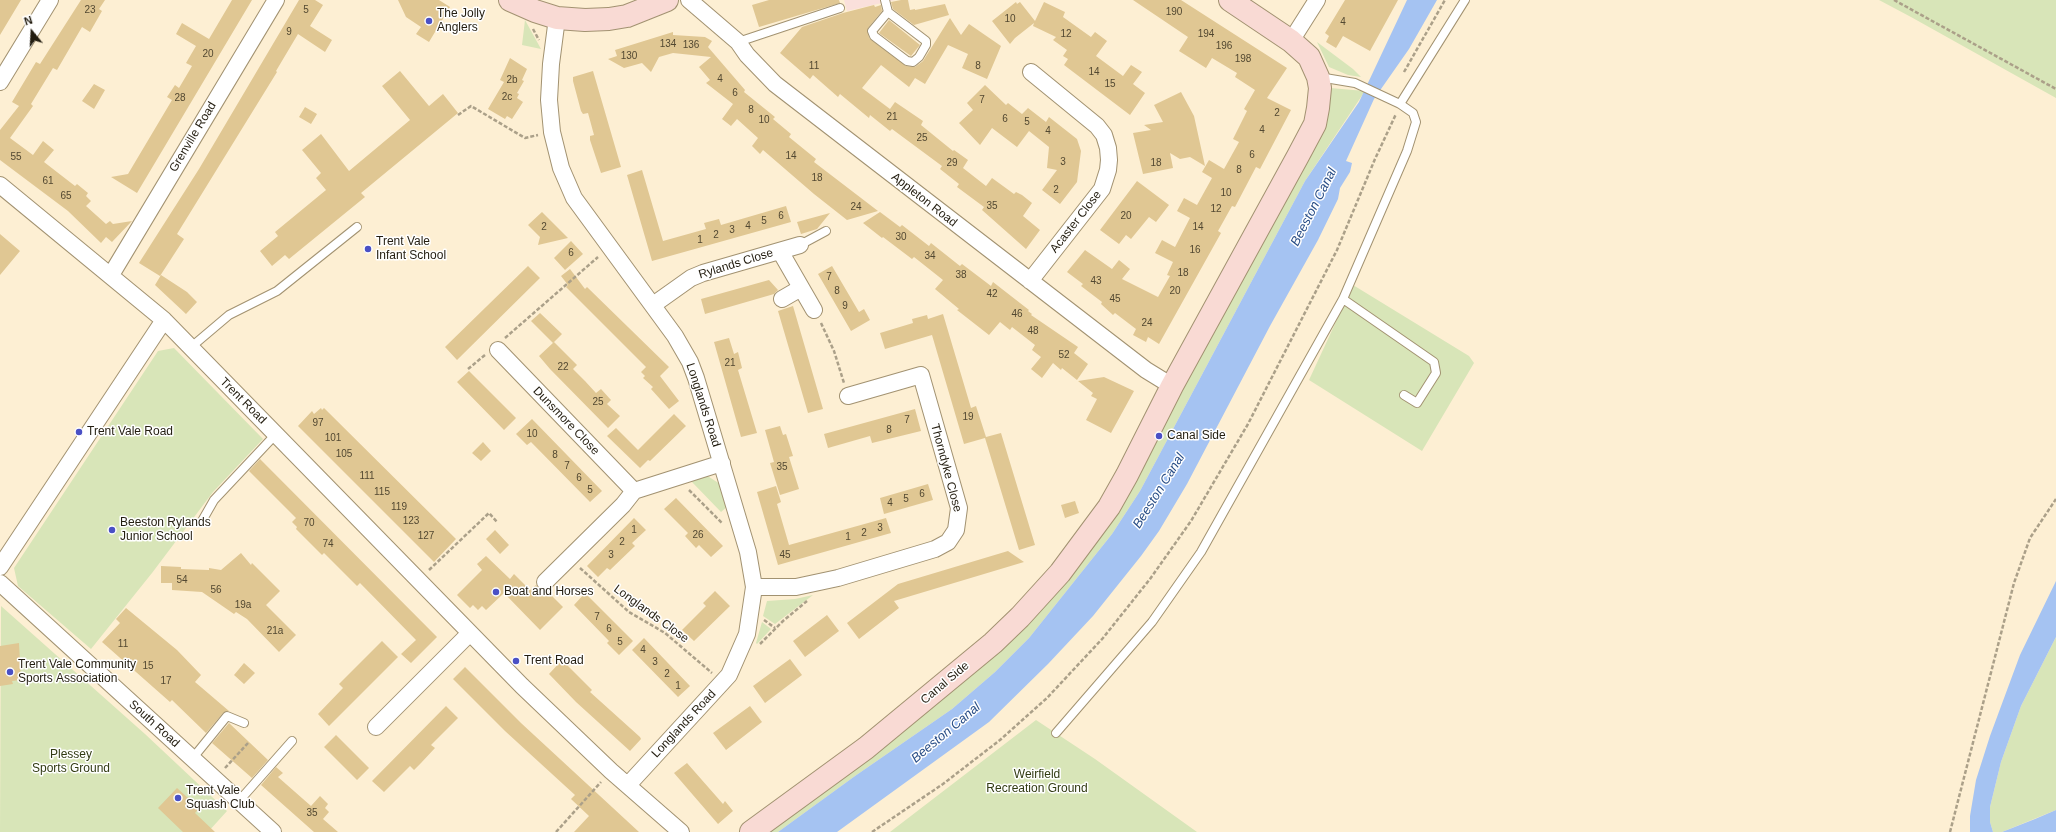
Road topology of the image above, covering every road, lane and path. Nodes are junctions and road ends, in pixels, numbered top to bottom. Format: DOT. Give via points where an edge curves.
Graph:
graph roads {
  1 [pos="50,0"];
  2 [pos="276,0"];
  3 [pos="667,0"];
  4 [pos="689,0"];
  5 [pos="885,0"];
  6 [pos="1230,0"];
  7 [pos="1317,0"];
  8 [pos="1445,0"];
  9 [pos="1465,0"];
  10 [pos="1894,0"];
  11 [pos="516,2"];
  12 [pos="840,8"];
  13 [pos="888,12"];
  14 [pos="557,18"];
  15 [pos="1291,41"];
  16 [pos="738,42"];
  17 [pos="551,64"];
  18 [pos="1031,72"];
  19 [pos="1318,77"];
  20 [pos="0,82"];
  21 [pos="2056,89"];
  22 [pos="1390,99"];
  23 [pos="1400,104"];
  24 [pos="458,116"];
  25 [pos="552,132"];
  26 [pos="0,185"];
  27 [pos="357,227"];
  28 [pos="826,231"];
  29 [pos="800,245"];
  30 [pos="609,248"];
  31 [pos="780,251"];
  32 [pos="111,275"];
  33 [pos="1030,281"];
  34 [pos="801,288"];
  35 [pos="1343,298"];
  36 [pos="782,299"];
  37 [pos="653,305"];
  38 [pos="814,310"];
  39 [pos="164,320"];
  40 [pos="190,348"];
  41 [pos="496,348"];
  42 [pos="468,368"];
  43 [pos="1172,386"];
  44 [pos="1404,395"];
  45 [pos="848,396"];
  46 [pos="276,434"];
  47 [pos="722,463"];
  48 [pos="676,477"];
  49 [pos="634,491"];
  50 [pos="2056,499"];
  51 [pos="202,522"];
  52 [pos="497,522"];
  53 [pos="726,526"];
  54 [pos="570,558"];
  55 [pos="0,568"];
  56 [pos="418,580"];
  57 [pos="545,582"];
  58 [pos="0,583"];
  59 [pos="754,587"];
  60 [pos="812,598"];
  61 [pos="775,628"];
  62 [pos="470,633"];
  63 [pos="723,683"];
  64 [pos="244,723"];
  65 [pos="376,727"];
  66 [pos="1056,733"];
  67 [pos="292,741"];
  68 [pos="248,743"];
  69 [pos="192,759"];
  70 [pos="611,771"];
  71 [pos="215,779"];
  72 [pos="628,785"];
  73 [pos="239,801"];
  74 [pos="274,832"];
  75 [pos="556,832"];
  76 [pos="681,832"];
  77 [pos="751,832"];
  78 [pos="872,832"];
  79 [pos="1950,832"];
  1 -- 20 [label="street"];
  2 -- 32 [label="street, Grenville Road"];
  3 -- 14 [label="street" via="636,13 609,19"];
  4 -- 16 [label="street, Appleton Road"];
  5 -- 13 [label="lane"];
  6 -- 15 [label="street"];
  7 -- 15 [label="street"];
  8 -- 22 [label="path"];
  9 -- 23 [label="lane"];
  10 -- 21 [label="path"];
  11 -- 14 [label="street"];
  11 -- 17 [label="path"];
  12 -- 16 [label="lane"];
  13 -- 13 [label="lane" via="926,41 926,46 913,62 907,61 874,36 872,31"];
  14 -- 17 [label="street, Longlands Road"];
  15 -- 19 [label="street" via="1309,57"];
  16 -- 33 [label="street, Appleton Road" via="775,84"];
  17 -- 25 [label="street, Longlands Road" via="549,100"];
  18 -- 33 [label="street, Acaster Close" via="1097,126 1104,135 1109,160 1102,189"];
  19 -- 22 [label="lane" via="1355,83"];
  19 -- 43 [label="street, Canal Side" via="1320,88 1315,124"];
  22 -- 23 [label="lane"];
  23 -- 35 [label="lane" via="1412,113 1416,122 1407,151"];
  23 -- 78 [label="path" via="1334,257 1248,424 1191,522 1150,579 1103,638 1047,698 1000,740 943,784"];
  24 -- 25 [label="path" via="471,106 525,138"];
  25 -- 30 [label="street, Longlands Road" via="561,168 574,198"];
  26 -- 32 [label="street, Trent Road"];
  27 -- 40 [label="lane" via="276,291 229,315"];
  28 -- 29 [label="lane"];
  29 -- 31 [label="street, Rylands Close"];
  30 -- 37 [label="street, Longlands Road"];
  30 -- 41 [label="path"];
  31 -- 34 [label="street, Rylands Close"];
  31 -- 37 [label="street, Rylands Close" via="692,278"];
  32 -- 39 [label="street, Trent Road"];
  33 -- 43 [label="street, Appleton Road" via="1146,370"];
  34 -- 36 [label="street"];
  34 -- 38 [label="street, Rylands Close"];
  35 -- 44 [label="lane" via="1434,362 1436,373 1417,403"];
  35 -- 66 [label="lane" via="1201,552 1152,622"];
  37 -- 47 [label="street, Longlands Road" via="675,336 694,372"];
  38 -- 45 [label="path" via="834,351"];
  39 -- 40 [label="street, Trent Road"];
  39 -- 55 [label="street" via="129,379"];
  40 -- 46 [label="street, Trent Road"];
  41 -- 42 [label="path"];
  41 -- 49 [label="street, Dunsmore Close"];
  43 -- 77 [label="street, Canal Side" via="1109,507 1060,573 1020,618 866,748"];
  45 -- 59 [label="street, Thorndyke Close" via="921,375 959,508 956,530 948,542 935,549 838,578 796,587"];
  46 -- 51 [label="lane" via="214,500"];
  46 -- 56 [label="street, Trent Road"];
  47 -- 48 [label="street"];
  47 -- 59 [label="street, Longlands Road" via="750,557"];
  48 -- 49 [label="street"];
  48 -- 53 [label="path"];
  49 -- 54 [label="street"];
  50 -- 79 [label="path" via="2030,538 2014,583"];
  52 -- 56 [label="path" via="489,513"];
  54 -- 57 [label="street"];
  54 -- 63 [label="path, Longlands Close" via="630,612 666,633"];
  56 -- 62 [label="street, Trent Road"];
  58 -- 69 [label="street, South Road"];
  59 -- 63 [label="street, Longlands Road" via="747,634"];
  60 -- 61 [label="path"];
  62 -- 65 [label="street"];
  62 -- 70 [label="street, Trent Road"];
  63 -- 72 [label="street, Longlands Road"];
  64 -- 69 [label="lane" via="227,716"];
  67 -- 73 [label="lane"];
  68 -- 71 [label="path"];
  69 -- 71 [label="street, South Road"];
  70 -- 72 [label="street, Trent Road"];
  70 -- 75 [label="path"];
  71 -- 73 [label="street, South Road"];
  72 -- 76 [label="street, Trent Road"];
  73 -- 74 [label="street, South Road"];
}
